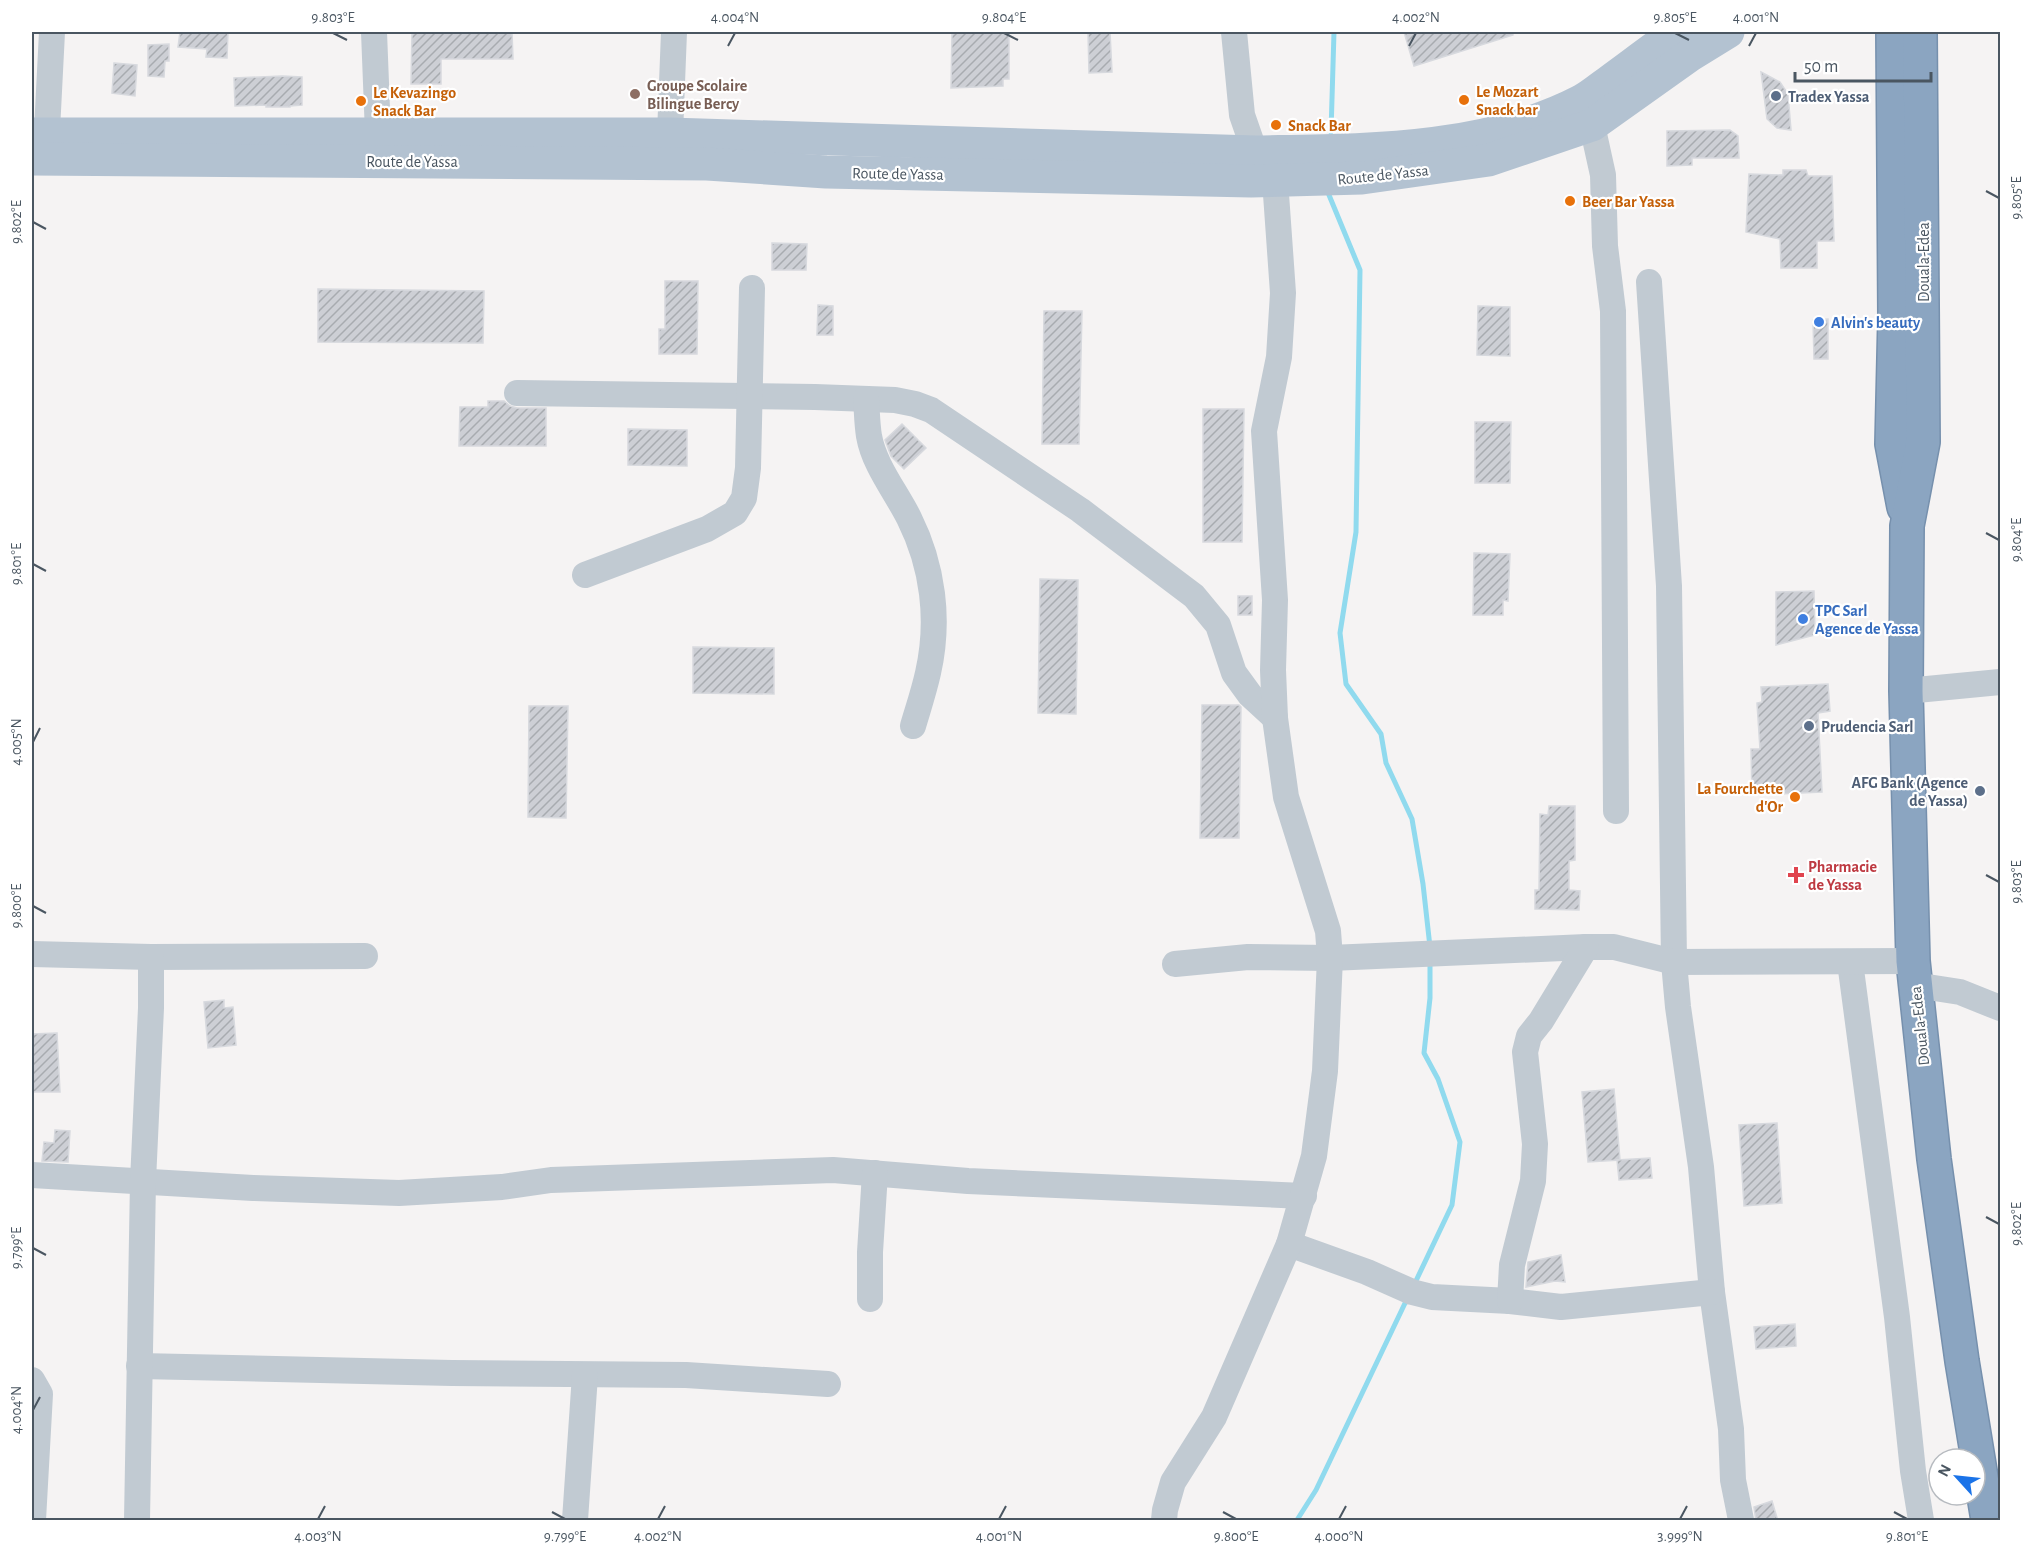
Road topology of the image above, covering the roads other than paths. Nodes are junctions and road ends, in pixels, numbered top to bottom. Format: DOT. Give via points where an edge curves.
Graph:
graph roads {
  1 [pos="52,32"];
  2 [pos="374,32"];
  3 [pos="674,32"];
  4 [pos="1234,32"];
  5 [pos="1728,32"];
  6 [pos="1893,32"];
  7 [pos="1920,32"];
  8 [pos="1668,35"];
  9 [pos="1588,112"];
  10 [pos="378,134"];
  11 [pos="670,134"];
  12 [pos="39,146"];
  13 [pos="758,151"];
  14 [pos="1255,152"];
  15 [pos="1275,180"];
  16 [pos="1649,282"];
  17 [pos="752,288"];
  18 [pos="517,393"];
  19 [pos="751,397"];
  20 [pos="866,399"];
  21 [pos="1907,526"];
  22 [pos="585,574"];
  23 [pos="2001,682"];
  24 [pos="1906,691"];
  25 [pos="1275,718"];
  26 [pos="913,726"];
  27 [pos="1616,811"];
  28 [pos="1587,946"];
  29 [pos="32,954"];
  30 [pos="365,956"];
  31 [pos="151,957"];
  32 [pos="1330,958"];
  33 [pos="1674,962"];
  34 [pos="1850,962"];
  35 [pos="1175,964"];
  36 [pos="1914,973"];
  37 [pos="2001,1008"];
  38 [pos="875,1173"];
  39 [pos="32,1175"];
  40 [pos="143,1181"];
  41 [pos="1304,1196"];
  42 [pos="1289,1244"];
  43 [pos="1712,1292"];
  44 [pos="870,1299"];
  45 [pos="1510,1301"];
  46 [pos="139,1366"];
  47 [pos="585,1375"];
  48 [pos="32,1380"];
  49 [pos="828,1384"];
  50 [pos="33,1521"];
  51 [pos="137,1521"];
  52 [pos="574,1521"];
  53 [pos="1164,1521"];
  54 [pos="1741,1521"];
  55 [pos="1921,1521"];
  56 [pos="1988,1521"];
  1 -- 12 [label="street"];
  2 -- 10 [label="street"];
  3 -- 11 [label="street"];
  4 -- 14 [label="street" via="1242,115"];
  5 -- 9 [label="main road, Route de Yassa"];
  6 -- 21 [label="highway, Douala-Edea" via="1892,444"];
  7 -- 21 [label="highway, Douala-Edea" via="1923,442"];
  8 -- 9 [label="main road, Route de Yassa"];
  9 -- 14 [label="main road, Route de Yassa" via="1545,117 1499,131 1407,146"];
  9 -- 15 [label="main road, Route de Yassa" via="1489,160 1362,178"];
  9 -- 27 [label="street" via="1603,175 1605,246 1613,311"];
  10 -- 11 [label="main road, Route de Yassa"];
  10 -- 12 [label="main road, Route de Yassa"];
  11 -- 13 [label="main road, Route de Yassa"];
  12 -- 13 [label="main road, Route de Yassa" via="707,164"];
  13 -- 14 [label="main road, Route de Yassa"];
  13 -- 15 [label="main road, Route de Yassa" via="850,172"];
  14 -- 15 [label="street"];
  15 -- 25 [label="street" via="1284,293 1279,357 1264,432 1275,600"];
  16 -- 33 [label="street" via="1669,586"];
  17 -- 19 [label="street"];
  18 -- 19 [label="street"];
  19 -- 20 [label="street"];
  19 -- 22 [label="street" via="744,498 735,513 707,529"];
  20 -- 25 [label="street" via="895,400 931,410 1080,510 1194,596 1218,625 1234,673"];
  20 -- 26 [label="street" via="869,437 910,519 928,567 934,600 928,673"];
  21 -- 24 [label="highway, Douala-Edea"];
  23 -- 24 [label="street"];
  24 -- 36 [label="highway, Douala-Edea"];
  25 -- 32 [label="street" via="1286,797 1329,931"];
  28 -- 32 [label="street"];
  28 -- 33 [label="street" via="1614,947"];
  28 -- 45 [label="street" via="1529,1036 1525,1052 1535,1144 1533,1181 1512,1265"];
  29 -- 31 [label="street"];
  30 -- 31 [label="street"];
  31 -- 40 [label="street"];
  32 -- 35 [label="street" via="1248,957"];
  32 -- 41 [label="street" via="1325,1071 1314,1156"];
  33 -- 34 [label="street"];
  33 -- 43 [label="street" via="1701,1167"];
  34 -- 36 [label="street"];
  34 -- 55 [label="street"];
  36 -- 37 [label="street"];
  36 -- 56 [label="highway, Douala-Edea" via="1934,1159"];
  38 -- 40 [label="street" via="833,1170 551,1180 502,1188 399,1193"];
  38 -- 41 [label="street" via="968,1181"];
  38 -- 44 [label="street"];
  39 -- 40 [label="street"];
  40 -- 46 [label="street"];
  41 -- 42 [label="street"];
  42 -- 45 [label="street" via="1412,1292 1432,1297"];
  42 -- 53 [label="street" via="1214,1417 1173,1482"];
  43 -- 45 [label="street" via="1561,1307"];
  43 -- 54 [label="street"];
  46 -- 47 [label="street"];
  46 -- 51 [label="street"];
  47 -- 49 [label="street" via="686,1375"];
  47 -- 52 [label="street"];
  48 -- 50 [label="street" via="40,1394"];
}
